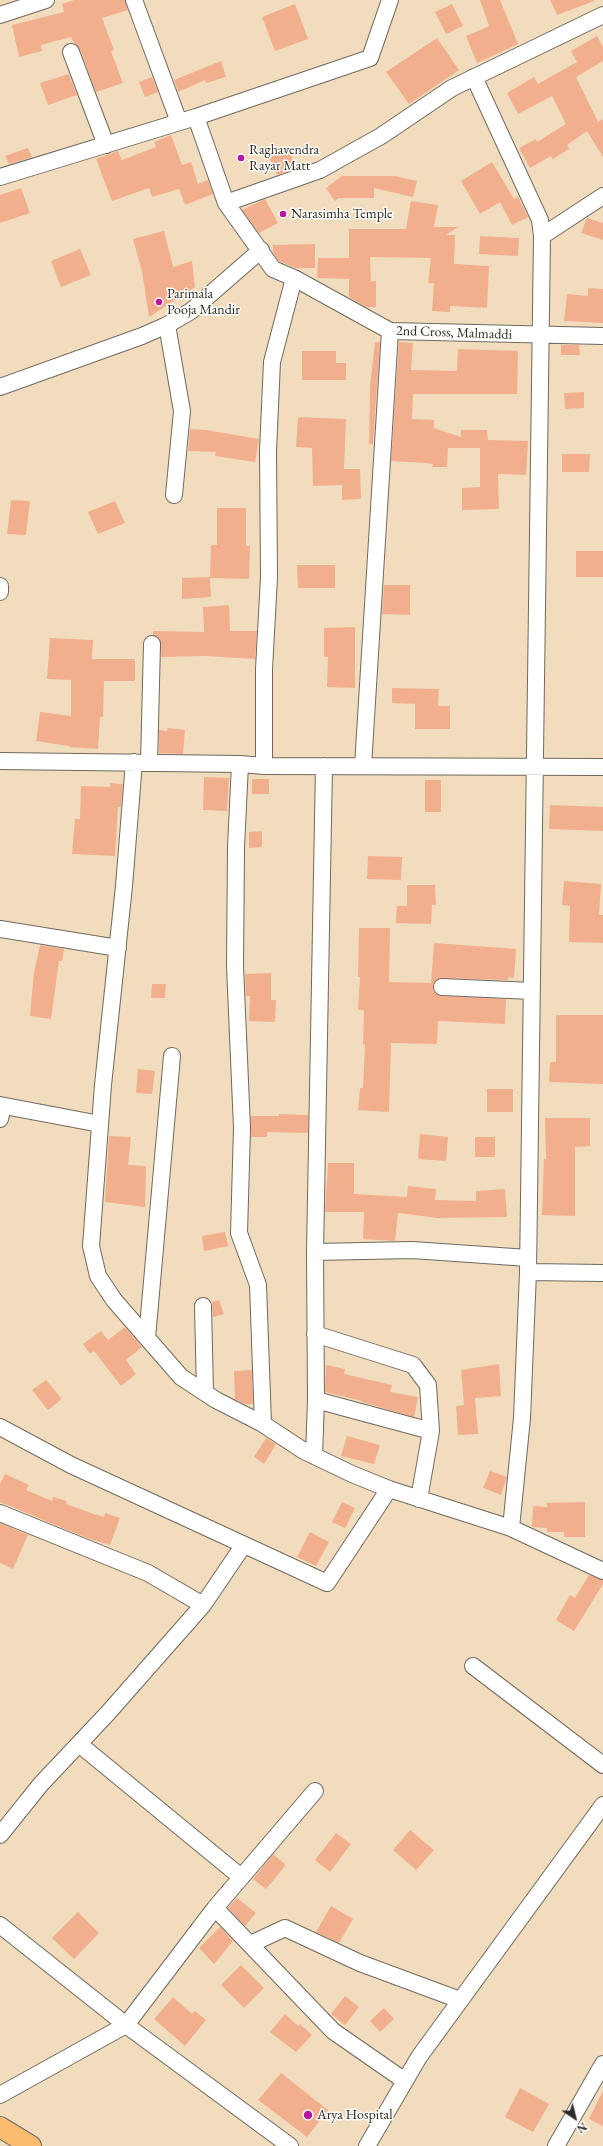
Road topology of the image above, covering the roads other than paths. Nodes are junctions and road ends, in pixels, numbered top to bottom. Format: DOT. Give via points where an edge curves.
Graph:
graph roads {
  1 [pos="46,0"];
  2 [pos="134,0"];
  3 [pos="390,0"];
  4 [pos="0,15"];
  5 [pos="603,16"];
  6 [pos="71,52"];
  7 [pos="474,76"];
  8 [pos="196,117"];
  9 [pos="179,122"];
  10 [pos="106,145"];
  11 [pos="0,177"];
  12 [pos="603,196"];
  13 [pos="226,203"];
  14 [pos="542,236"];
  15 [pos="261,250"];
  16 [pos="294,278"];
  17 [pos="167,325"];
  18 [pos="390,331"];
  19 [pos="540,335"];
  20 [pos="603,336"];
  21 [pos="0,387"];
  22 [pos="174,496"];
  23 [pos="0,586"];
  24 [pos="0,592"];
  25 [pos="152,644"];
  26 [pos="0,761"];
  27 [pos="142,762"];
  28 [pos="240,764"];
  29 [pos="264,766"];
  30 [pos="324,766"];
  31 [pos="363,766"];
  32 [pos="603,767"];
  33 [pos="535,768"];
  34 [pos="0,929"];
  35 [pos="118,948"];
  36 [pos="442,987"];
  37 [pos="532,991"];
  38 [pos="172,1056"];
  39 [pos="1,1110"];
  40 [pos="100,1124"];
  41 [pos="315,1252"];
  42 [pos="528,1265"];
  43 [pos="603,1273"];
  44 [pos="203,1306"];
  45 [pos="315,1334"];
  46 [pos="147,1338"];
  47 [pos="204,1392"];
  48 [pos="316,1400"];
  49 [pos="263,1424"];
  50 [pos="0,1427"];
  51 [pos="431,1431"];
  52 [pos="314,1456"];
  53 [pos="389,1489"];
  54 [pos="419,1499"];
  55 [pos="0,1513"];
  56 [pos="510,1528"];
  57 [pos="243,1546"];
  58 [pos="603,1571"];
  59 [pos="203,1605"];
  60 [pos="473,1666"];
  61 [pos="79,1744"];
  62 [pos="603,1765"];
  63 [pos="315,1791"];
  64 [pos="603,1805"];
  65 [pos="0,1835"];
  66 [pos="241,1877"];
  67 [pos="215,1908"];
  68 [pos="0,1924"];
  69 [pos="255,1942"];
  70 [pos="460,2000"];
  71 [pos="126,2025"];
  72 [pos="603,2064"];
  73 [pos="405,2080"];
  74 [pos="0,2095"];
  75 [pos="0,2127"];
  76 [pos="31,2146"];
  77 [pos="290,2146"];
  78 [pos="367,2146"];
  79 [pos="556,2146"];
  1 -- 4 [label="street"];
  2 -- 9 [label="street"];
  3 -- 8 [label="street" via="370,58"];
  5 -- 7 [label="street"];
  6 -- 10 [label="street"];
  7 -- 13 [label="street" via="381,136 320,170"];
  7 -- 14 [label="street" via="540,220"];
  8 -- 9 [label="street"];
  8 -- 13 [label="street, 2nd Cross, Malmaddi"];
  9 -- 10 [label="street"];
  10 -- 11 [label="street"];
  12 -- 14 [label="street"];
  13 -- 15 [label="street, 2nd Cross, Malmaddi"];
  14 -- 19 [label="street"];
  15 -- 16 [label="street, 2nd Cross, Malmaddi" via="273,269"];
  15 -- 17 [label="street" via="191,311"];
  16 -- 18 [label="street, 2nd Cross, Malmaddi"];
  16 -- 29 [label="street" via="272,362 268,451 269,577 264,669"];
  17 -- 21 [label="street"];
  17 -- 22 [label="street" via="182,411"];
  18 -- 19 [label="street, 2nd Cross, Malmaddi"];
  18 -- 31 [label="street"];
  19 -- 20 [label="street, 2nd Cross, Malmaddi"];
  19 -- 33 [label="street"];
  23 -- 24 [label="street"];
  25 -- 27 [label="street"];
  26 -- 27 [label="street"];
  27 -- 28 [label="street"];
  27 -- 35 [label="street"];
  28 -- 29 [label="street"];
  28 -- 49 [label="street" via="235,966 242,1128 239,1233 258,1285"];
  29 -- 30 [label="street"];
  30 -- 31 [label="street"];
  30 -- 41 [label="street"];
  31 -- 33 [label="street"];
  32 -- 33 [label="street"];
  33 -- 37 [label="street"];
  34 -- 35 [label="street"];
  35 -- 40 [label="street"];
  36 -- 37 [label="street"];
  37 -- 42 [label="street"];
  38 -- 46 [label="street"];
  39 -- 40 [label="street"];
  40 -- 46 [label="street" via="92,1246 98,1276 114,1300"];
  41 -- 42 [label="street" via="412,1250"];
  41 -- 45 [label="street"];
  42 -- 43 [label="street"];
  42 -- 56 [label="street" via="522,1418"];
  44 -- 47 [label="street"];
  45 -- 48 [label="street"];
  45 -- 51 [label="street" via="412,1365 428,1385"];
  46 -- 47 [label="street" via="182,1377"];
  47 -- 49 [label="street"];
  48 -- 51 [label="street"];
  48 -- 52 [label="street"];
  49 -- 52 [label="street"];
  50 -- 57 [label="street" via="71,1465"];
  51 -- 54 [label="street"];
  52 -- 53 [label="street"];
  53 -- 54 [label="street"];
  53 -- 57 [label="street" via="327,1583"];
  54 -- 56 [label="street"];
  55 -- 59 [label="street" via="148,1573"];
  56 -- 58 [label="street"];
  57 -- 59 [label="street"];
  59 -- 61 [label="street"];
  60 -- 62 [label="street"];
  61 -- 65 [label="street" via="41,1784"];
  61 -- 66 [label="street"];
  63 -- 66 [label="street"];
  64 -- 70 [label="street"];
  66 -- 67 [label="street"];
  67 -- 71 [label="street"];
  67 -- 73 [label="street" via="333,2031"];
  68 -- 71 [label="street"];
  69 -- 70 [label="street" via="285,1928 360,1963"];
  70 -- 73 [label="street"];
  71 -- 74 [label="street"];
  71 -- 77 [label="street"];
  72 -- 79 [label="street"];
  73 -- 78 [label="street"];
  75 -- 76 [label="main road"];
}
